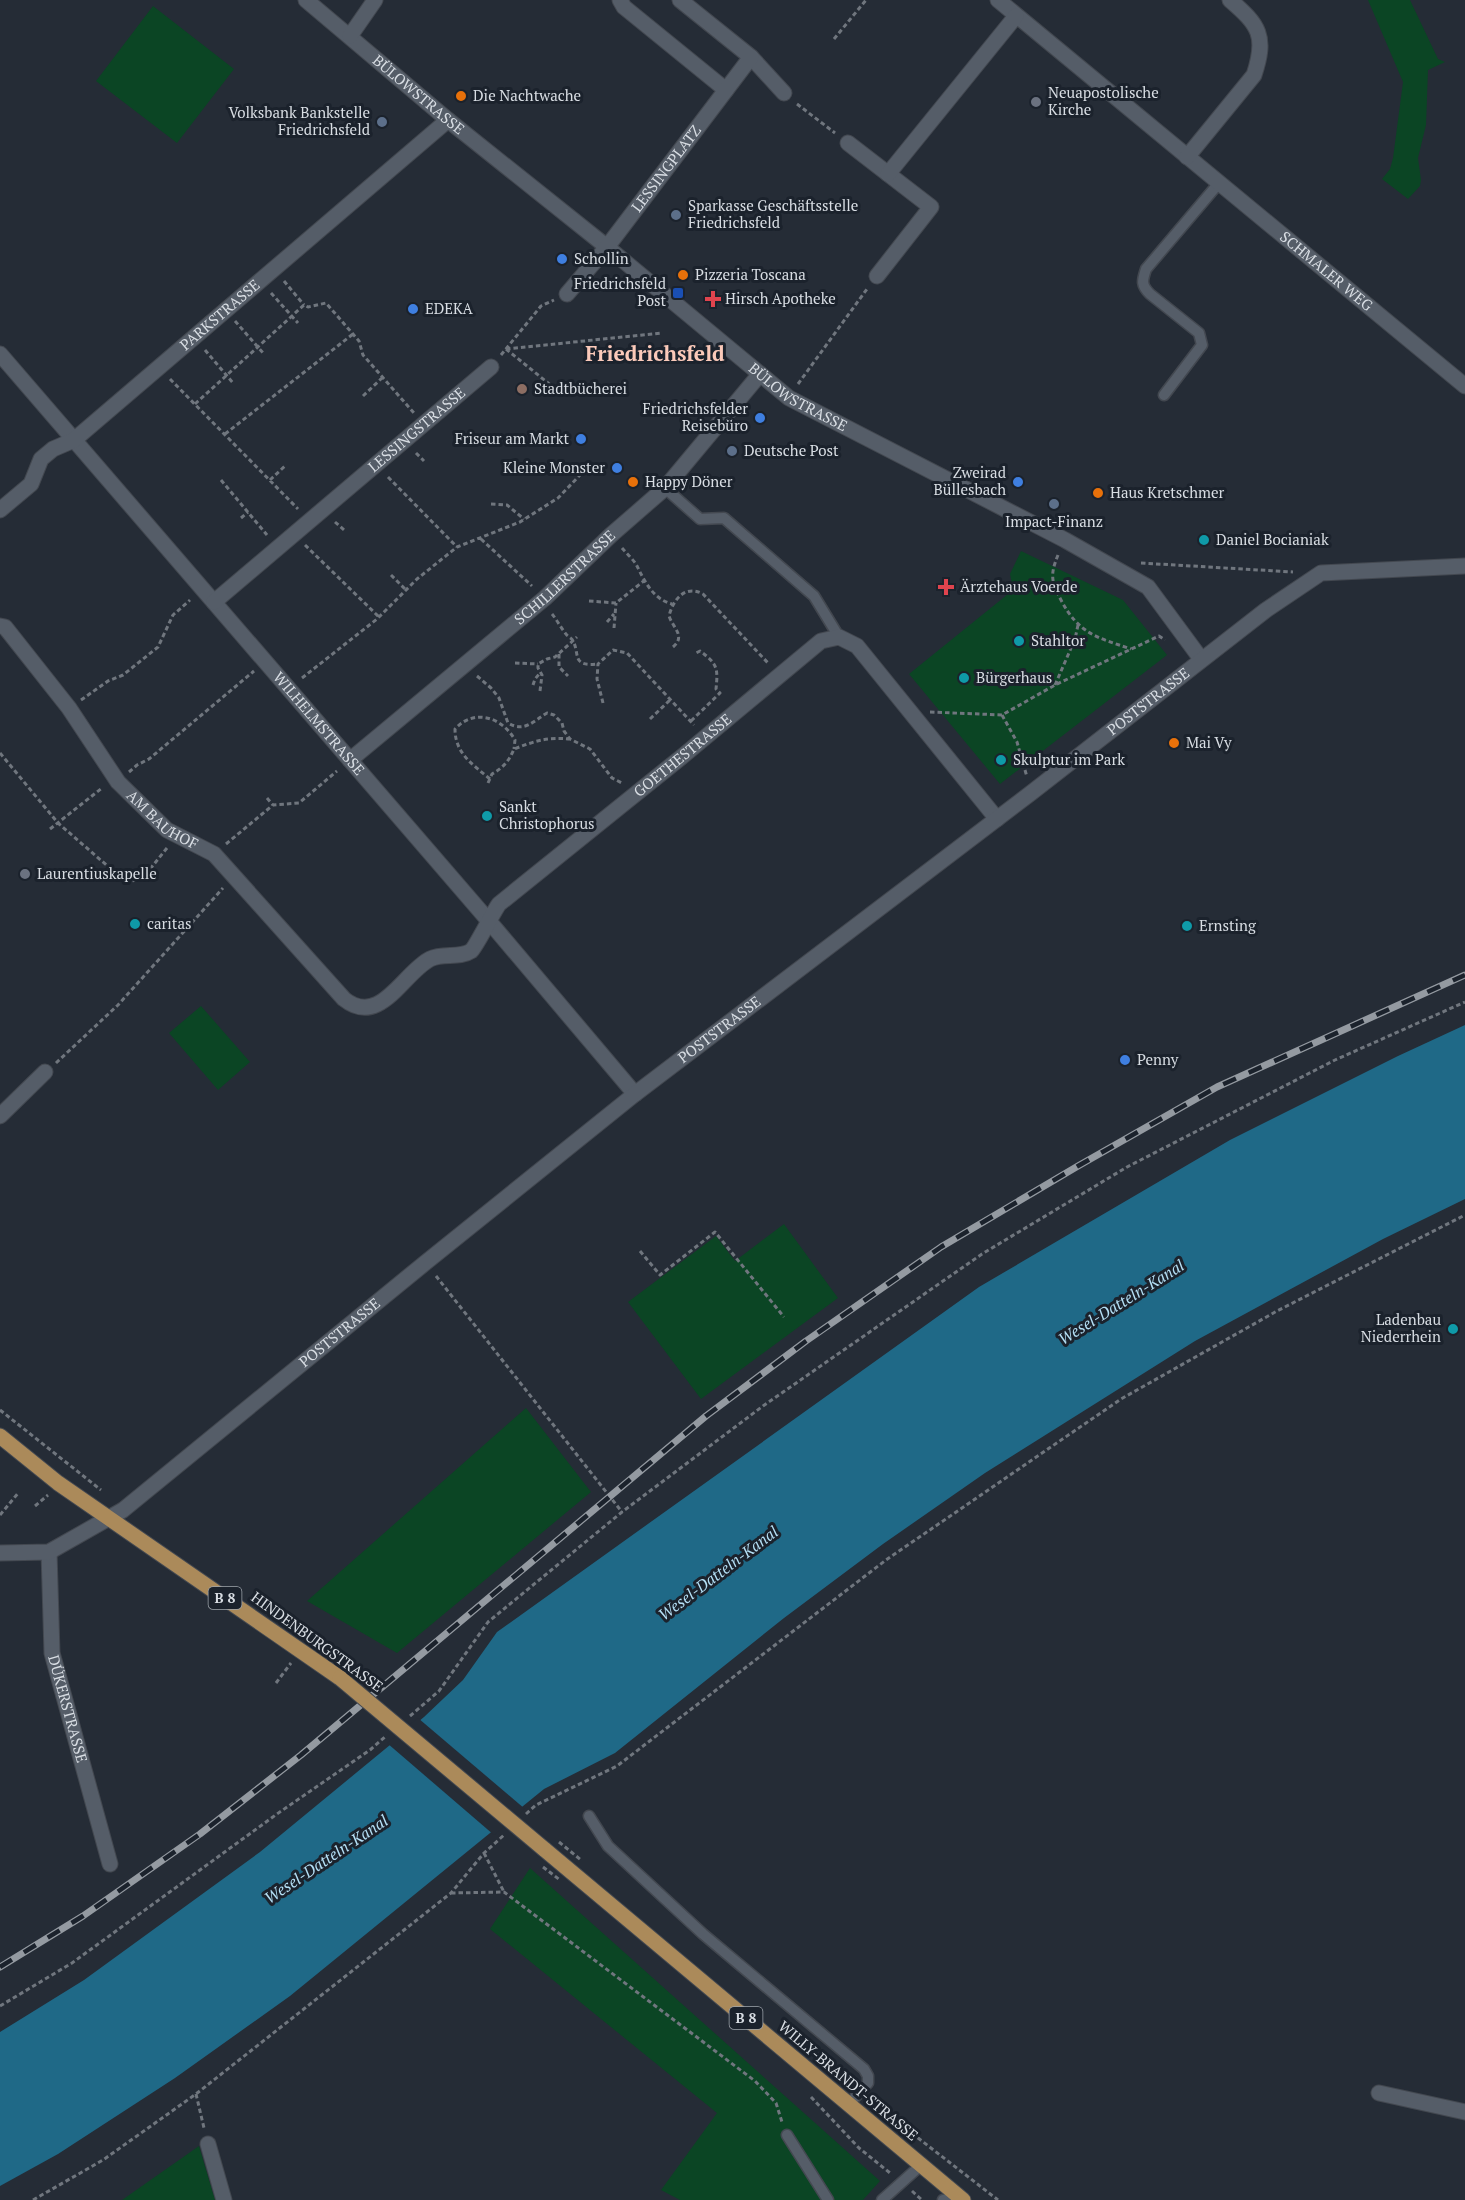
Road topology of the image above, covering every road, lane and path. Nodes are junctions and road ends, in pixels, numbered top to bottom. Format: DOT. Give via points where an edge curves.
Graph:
graph roads {
  1 [pos="306,0"];
  2 [pos="375,0"];
  3 [pos="620,0"];
  4 [pos="680,0"];
  5 [pos="866,0"];
  6 [pos="998,0"];
  7 [pos="1230,0"];
  8 [pos="1016,16"];
  9 [pos="350,36"];
  10 [pos="834,39"];
  11 [pos="751,57"];
  12 [pos="726,90"];
  13 [pos="784,93"];
  14 [pos="448,120"];
  15 [pos="848,143"];
  16 [pos="1187,157"];
  17 [pos="888,174"];
  18 [pos="1220,183"];
  19 [pos="607,247"];
  20 [pos="274,268"];
  21 [pos="877,276"];
  22 [pos="260,281"];
  23 [pos="567,294"];
  24 [pos="304,305"];
  25 [pos="225,310"];
  26 [pos="292,316"];
  27 [pos="298,323"];
  28 [pos="662,333"];
  29 [pos="354,334"];
  30 [pos="194,337"];
  31 [pos="258,346"];
  32 [pos="506,349"];
  33 [pos="0,354"];
  34 [pos="264,354"];
  35 [pos="159,367"];
  36 [pos="491,367"];
  37 [pos="294,374"];
  38 [pos="760,374"];
  39 [pos="227,375"];
  40 [pos="383,377"];
  41 [pos="297,378"];
  42 [pos="233,383"];
  43 [pos="576,386"];
  44 [pos="1465,386"];
  45 [pos="1164,395"];
  46 [pos="363,396"];
  47 [pos="789,398"];
  48 [pos="195,404"];
  49 [pos="424,425"];
  50 [pos="225,434"];
  51 [pos="74,440"];
  52 [pos="376,465"];
  53 [pos="285,466"];
  54 [pos="580,475"];
  55 [pos="221,480"];
  56 [pos="270,480"];
  57 [pos="665,488"];
  58 [pos="491,504"];
  59 [pos="0,510"];
  60 [pos="248,512"];
  61 [pos="241,519"];
  62 [pos="524,519"];
  63 [pos="310,521"];
  64 [pos="295,534"];
  65 [pos="611,535"];
  66 [pos="481,539"];
  67 [pos="1065,540"];
  68 [pos="457,547"];
  69 [pos="278,548"];
  70 [pos="1139,563"];
  71 [pos="1465,566"];
  72 [pos="1321,573"];
  73 [pos="391,575"];
  74 [pos="645,580"];
  75 [pos="203,590"];
  76 [pos="406,590"];
  77 [pos="543,599"];
  78 [pos="214,602"];
  79 [pos="593,602"];
  80 [pos="616,603"];
  81 [pos="672,604"];
  82 [pos="615,613"];
  83 [pos="379,617"];
  84 [pos="607,622"];
  85 [pos="1078,625"];
  86 [pos="0,626"];
  87 [pos="614,628"];
  88 [pos="577,637"];
  89 [pos="839,637"];
  90 [pos="573,641"];
  91 [pos="1167,641"];
  92 [pos="673,647"];
  93 [pos="1132,649"];
  94 [pos="559,654"];
  95 [pos="696,654"];
  96 [pos="1201,659"];
  97 [pos="264,662"];
  98 [pos="515,663"];
  99 [pos="522,663"];
  100 [pos="466,664"];
  101 [pos="538,664"];
  102 [pos="598,664"];
  103 [pos="522,669"];
  104 [pos="540,674"];
  105 [pos="780,675"];
  106 [pos="568,676"];
  107 [pos="533,685"];
  108 [pos="1055,685"];
  109 [pos="288,689"];
  110 [pos="540,691"];
  111 [pos="670,699"];
  112 [pos="603,703"];
  113 [pos="69,708"];
  114 [pos="911,711"];
  115 [pos="1002,715"];
  116 [pos="650,719"];
  117 [pos="691,721"];
  118 [pos="705,738"];
  119 [pos="570,739"];
  120 [pos="514,749"];
  121 [pos="0,753"];
  122 [pos="350,760"];
  123 [pos="116,780"];
  124 [pos="1031,793"];
  125 [pos="633,796"];
  126 [pos="267,798"];
  127 [pos="273,805"];
  128 [pos="997,819"];
  129 [pos="57,824"];
  130 [pos="50,829"];
  131 [pos="178,835"];
  132 [pos="214,854"];
  133 [pos="234,875"];
  134 [pos="488,920"];
  135 [pos="344,999"];
  136 [pos="1465,1002"];
  137 [pos="45,1072"];
  138 [pos="635,1094"];
  139 [pos="0,1116"];
  140 [pos="1465,1215"];
  141 [pos="640,1251"];
  142 [pos="425,1263"];
  143 [pos="784,1317"];
  144 [pos="0,1436"];
  145 [pos="19,1492"];
  146 [pos="622,1512"];
  147 [pos="0,1515"];
  148 [pos="110,1517"];
  149 [pos="49,1552"];
  150 [pos="0,1553"];
  151 [pos="293,1661"];
  152 [pos="276,1683"];
  153 [pos="404,1721"];
  154 [pos="387,1736"];
  155 [pos="589,1816"];
  156 [pos="519,1821"];
  157 [pos="510,1829"];
  158 [pos="544,1849"];
  159 [pos="484,1852"];
  160 [pos="110,1864"];
  161 [pos="504,1892"];
  162 [pos="451,1893"];
  163 [pos="0,2006"];
  164 [pos="1379,2093"];
  165 [pos="196,2094"];
  166 [pos="848,2105"];
  167 [pos="1465,2112"];
  168 [pos="787,2135"];
  169 [pos="208,2144"];
  170 [pos="920,2166"];
  171 [pos="960,2198"];
  172 [pos="33,2200"];
  173 [pos="224,2200"];
  174 [pos="828,2200"];
  175 [pos="882,2200"];
  176 [pos="943,2200"];
  1 -- 9 [label="street, BÜLOWSTRASSE"];
  2 -- 9 [label="street"];
  3 -- 12 [label="street"];
  4 -- 11 [label="street"];
  5 -- 10 [label="path"];
  6 -- 8 [label="street, SCHMALER WEG"];
  7 -- 16 [label="street" via="1257,27 1259,59 1254,75"];
  8 -- 16 [label="street, SCHMALER WEG"];
  8 -- 17 [label="street"];
  9 -- 14 [label="street, BÜLOWSTRASSE"];
  11 -- 12 [label="street, LESSINGPLATZ"];
  11 -- 13 [label="street"];
  12 -- 19 [label="street, LESSINGPLATZ"];
  13 -- 15 [label="path"];
  14 -- 19 [label="street, BÜLOWSTRASSE"];
  14 -- 20 [label="street, PARKSTRASSE"];
  15 -- 17 [label="street"];
  16 -- 18 [label="street, SCHMALER WEG"];
  17 -- 21 [label="street" via="931,207"];
  18 -- 44 [label="street, SCHMALER WEG"];
  18 -- 45 [label="lane" via="1146,269 1142,281 1150,294 1199,333 1202,345"];
  19 -- 23 [label="street"];
  19 -- 38 [label="street, BÜLOWSTRASSE"];
  20 -- 22 [label="street, PARKSTRASSE"];
  20 -- 24 [label="path"];
  21 -- 47 [label="path"];
  22 -- 25 [label="street, PARKSTRASSE"];
  22 -- 26 [label="path"];
  23 -- 32 [label="path" via="541,306"];
  24 -- 26 [label="path"];
  24 -- 29 [label="path" via="326,303"];
  25 -- 30 [label="street, PARKSTRASSE"];
  25 -- 31 [label="path"];
  26 -- 27 [label="path"];
  26 -- 31 [label="path"];
  28 -- 32 [label="path"];
  29 -- 40 [label="path" via="363,355"];
  29 -- 41 [label="path"];
  30 -- 35 [label="street, PARKSTRASSE"];
  30 -- 39 [label="path"];
  31 -- 34 [label="path"];
  31 -- 39 [label="path"];
  32 -- 36 [label="path"];
  32 -- 43 [label="path" via="553,387"];
  33 -- 51 [label="street, WILHELMSTRASSE"];
  35 -- 48 [label="path"];
  35 -- 51 [label="street, PARKSTRASSE"];
  36 -- 49 [label="street, LESSINGSTRASSE"];
  37 -- 41 [label="path"];
  38 -- 47 [label="street, BÜLOWSTRASSE"];
  38 -- 57 [label="street, SCHILLERSTRASSE"];
  39 -- 42 [label="path"];
  39 -- 48 [label="path"];
  40 -- 46 [label="path"];
  40 -- 49 [label="path"];
  41 -- 50 [label="path"];
  47 -- 67 [label="street, BÜLOWSTRASSE"];
  48 -- 50 [label="path"];
  49 -- 52 [label="street, LESSINGSTRASSE"];
  50 -- 56 [label="path"];
  51 -- 59 [label="street, PARKSTRASSE" via="53,448 41,459 31,484"];
  51 -- 75 [label="street, WILHELMSTRASSE"];
  52 -- 63 [label="street, LESSINGSTRASSE"];
  52 -- 68 [label="path"];
  53 -- 56 [label="path"];
  54 -- 62 [label="path" via="558,498"];
  55 -- 60 [label="path"];
  56 -- 63 [label="path"];
  57 -- 65 [label="street, SCHILLERSTRASSE"];
  57 -- 89 [label="lane" via="700,519 724,518 814,596"];
  58 -- 62 [label="path" via="507,505"];
  60 -- 61 [label="path"];
  60 -- 69 [label="path"];
  62 -- 66 [label="path"];
  63 -- 64 [label="street, LESSINGSTRASSE"];
  64 -- 69 [label="street, LESSINGSTRASSE"];
  64 -- 83 [label="path"];
  65 -- 74 [label="path"];
  65 -- 77 [label="street, SCHILLERSTRASSE"];
  66 -- 68 [label="path"];
  66 -- 77 [label="path"];
  67 -- 85 [label="path" via="1052,572 1053,586"];
  67 -- 96 [label="street, BÜLOWSTRASSE" via="1148,587"];
  68 -- 76 [label="path"];
  69 -- 78 [label="street, LESSINGSTRASSE"];
  70 -- 72 [label="path"];
  71 -- 72 [label="street"];
  72 -- 96 [label="street, POSTSTRASSE"];
  73 -- 76 [label="path"];
  74 -- 80 [label="path"];
  74 -- 81 [label="path" via="659,599"];
  75 -- 78 [label="street, WILHELMSTRASSE"];
  75 -- 113 [label="path" via="173,615 158,647 123,675"];
  76 -- 83 [label="path"];
  77 -- 90 [label="path"];
  77 -- 100 [label="street, SCHILLERSTRASSE"];
  78 -- 97 [label="street, WILHELMSTRASSE"];
  79 -- 80 [label="path"];
  80 -- 82 [label="path"];
  81 -- 92 [label="path" via="669,616 680,638"];
  81 -- 105 [label="path" via="685,592 703,594"];
  82 -- 84 [label="path"];
  82 -- 87 [label="path"];
  83 -- 109 [label="path"];
  85 -- 93 [label="path" via="1101,639"];
  85 -- 108 [label="path"];
  86 -- 113 [label="street, AM BAUHOF" via="5,627"];
  88 -- 90 [label="path"];
  89 -- 105 [label="street, GOETHESTRASSE" via="820,641"];
  89 -- 114 [label="street" via="857,645"];
  90 -- 94 [label="path"];
  90 -- 102 [label="path" via="576,656 583,664"];
  91 -- 93 [label="path" via="1159,636"];
  93 -- 108 [label="path"];
  94 -- 101 [label="path"];
  94 -- 106 [label="path" via="559,667"];
  95 -- 117 [label="path" via="703,653 716,668 716,689 720,693"];
  96 -- 124 [label="street, POSTSTRASSE"];
  97 -- 109 [label="street, WILHELMSTRASSE"];
  97 -- 123 [label="path" via="144,763"];
  98 -- 99 [label="path"];
  99 -- 101 [label="path"];
  99 -- 103 [label="path"];
  100 -- 119 [label="path" via="499,698 508,723 520,728 547,713 562,723"];
  100 -- 122 [label="street, SCHILLERSTRASSE"];
  101 -- 104 [label="path"];
  102 -- 111 [label="path" via="613,650 627,654"];
  102 -- 112 [label="path"];
  104 -- 107 [label="path"];
  104 -- 110 [label="path"];
  105 -- 118 [label="street, GOETHESTRASSE"];
  108 -- 115 [label="path"];
  109 -- 122 [label="street, WILHELMSTRASSE"];
  111 -- 116 [label="path"];
  111 -- 117 [label="path"];
  113 -- 123 [label="street, AM BAUHOF"];
  114 -- 115 [label="path"];
  114 -- 128 [label="street"];
  115 -- 124 [label="path" via="1017,742"];
  117 -- 118 [label="path"];
  118 -- 125 [label="street, GOETHESTRASSE"];
  119 -- 120 [label="path" via="536,740"];
  119 -- 125 [label="path" via="590,749 612,778"];
  120 -- 120 [label="path" via="515,740 502,723 475,717 465,719 455,729 455,742 461,752 489,781"];
  121 -- 129 [label="path"];
  122 -- 127 [label="path" via="299,803"];
  122 -- 134 [label="street, WILHELMSTRASSE"];
  123 -- 129 [label="path"];
  123 -- 131 [label="street, AM BAUHOF"];
  124 -- 128 [label="street, POSTSTRASSE"];
  125 -- 134 [label="street, GOETHESTRASSE" via="499,904"];
  126 -- 127 [label="path"];
  127 -- 132 [label="path"];
  128 -- 138 [label="street, POSTSTRASSE"];
  129 -- 130 [label="path"];
  129 -- 131 [label="path" via="126,882 142,879"];
  131 -- 132 [label="street, AM BAUHOF"];
  132 -- 133 [label="street, AM BAUHOF"];
  133 -- 135 [label="street, AM BAUHOF"];
  133 -- 137 [label="path" via="118,1005"];
  134 -- 135 [label="street, GOETHESTRASSE" via="473,950 430,959 383,1001 368,1008 354,1006"];
  134 -- 138 [label="street, WILHELMSTRASSE"];
  136 -- 146 [label="path" via="1335,1060 1127,1167 982,1254 763,1406"];
  137 -- 139 [label="street"];
  138 -- 142 [label="street, POSTSTRASSE"];
  140 -- 156 [label="path" via="1277,1311 1122,1399 886,1560 617,1766 536,1805"];
  141 -- 143 [label="path" via="660,1275 715,1232"];
  142 -- 146 [label="path"];
  142 -- 148 [label="street, POSTSTRASSE"];
  144 -- 148 [label="main road, HINDENBURGSTRASSE / B 8" via="58,1483"];
  145 -- 147 [label="path"];
  146 -- 153 [label="path" via="488,1622 439,1691"];
  148 -- 149 [label="street, POSTSTRASSE"];
  148 -- 158 [label="main road, HINDENBURGSTRASSE / B 8, bridge" via="340,1678"];
  149 -- 150 [label="street, POSTSTRASSE"];
  149 -- 160 [label="street, DÜKERSTRASSE" via="52,1653"];
  151 -- 152 [label="path"];
  154 -- 163 [label="path" via="72,1963"];
  155 -- 166 [label="lane" via="608,1845 703,1934 864,2070 868,2083"];
  157 -- 159 [label="path"];
  158 -- 166 [label="main road, WILLY-BRANDT-STRASSE / B 8"];
  159 -- 161 [label="path"];
  159 -- 162 [label="path"];
  161 -- 162 [label="path"];
  161 -- 168 [label="path" via="755,2081 776,2103"];
  162 -- 165 [label="path"];
  164 -- 167 [label="street"];
  165 -- 169 [label="path"];
  165 -- 172 [label="path" via="103,2160"];
  166 -- 170 [label="main road, WILLY-BRANDT-STRASSE / B 8"];
  168 -- 174 [label="lane"];
  169 -- 173 [label="street"];
  170 -- 171 [label="main road, WILLY-BRANDT-STRASSE / B 8"];
  170 -- 175 [label="lane"];
  171 -- 176 [label="lane"];
}
